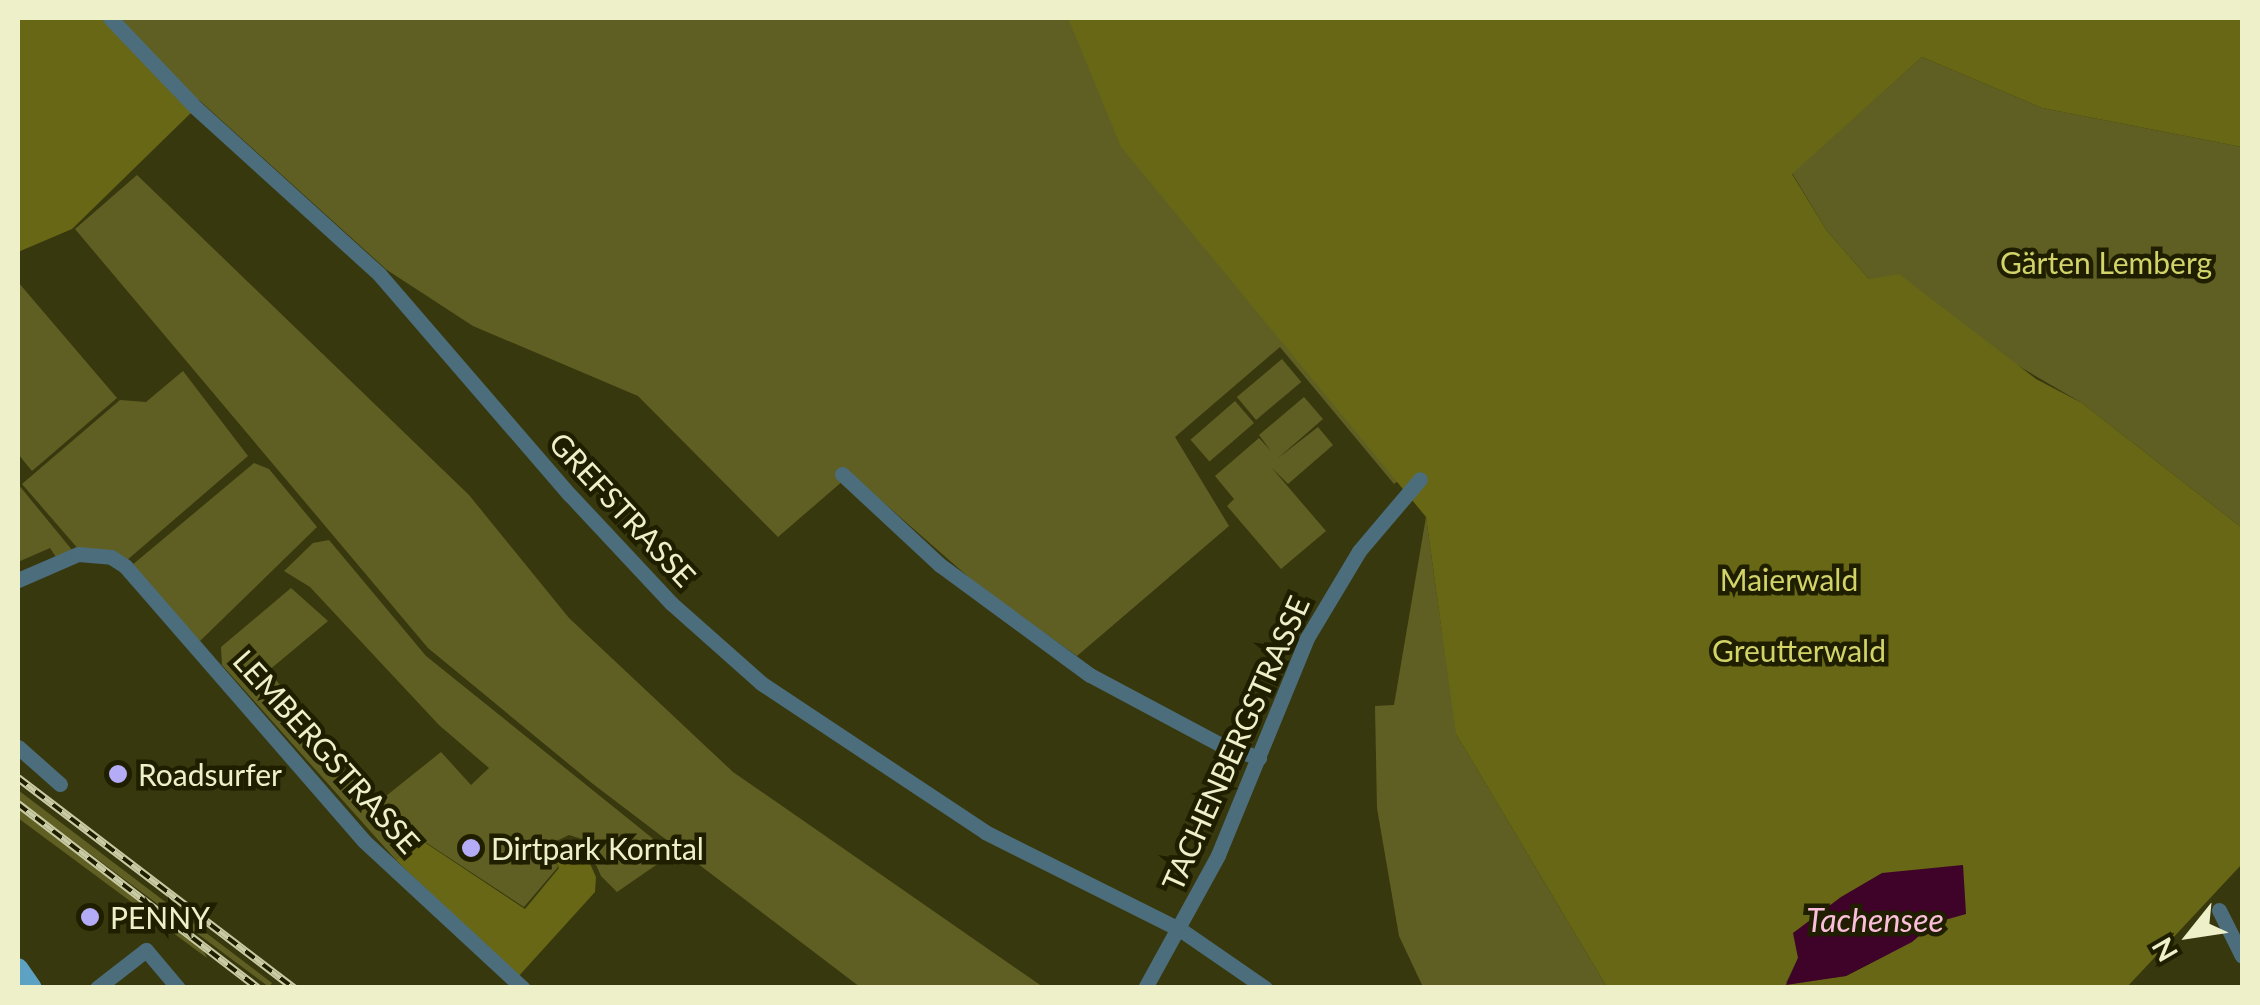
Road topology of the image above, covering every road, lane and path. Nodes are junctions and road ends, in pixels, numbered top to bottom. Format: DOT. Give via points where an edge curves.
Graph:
graph roads {
  1 [pos="110,18"];
  2 [pos="842,474"];
  3 [pos="1420,479"];
  4 [pos="18,580"];
  5 [pos="18,747"];
  6 [pos="1258,758"];
  7 [pos="60,784"];
  8 [pos="2219,910"];
  9 [pos="1181,930"];
  10 [pos="2242,956"];
  11 [pos="18,968"];
  12 [pos="32,988"];
  13 [pos="97,988"];
  14 [pos="178,988"];
  15 [pos="523,988"];
  16 [pos="1144,988"];
  17 [pos="1265,988"];
  1 -- 9 [label="street, GREFSTRASSE" via="196,108 379,274 582,508 671,603 761,684 985,832"];
  2 -- 6 [label="street" via="940,565 1090,676"];
  3 -- 6 [label="street, TACHENBERGSTRASSE" via="1359,551 1307,638"];
  4 -- 15 [label="street, LEMBERGSTRASSE" via="92,552 125,566 364,841"];
  5 -- 7 [label="street"];
  6 -- 9 [label="street, TACHENBERGSTRASSE"];
  8 -- 10 [label="street"];
  9 -- 16 [label="street, TACHENBERGSTRASSE"];
  9 -- 17 [label="street, GREFSTRASSE"];
  11 -- 12 [label="main road"];
  13 -- 14 [label="street" via="146,950"];
}
